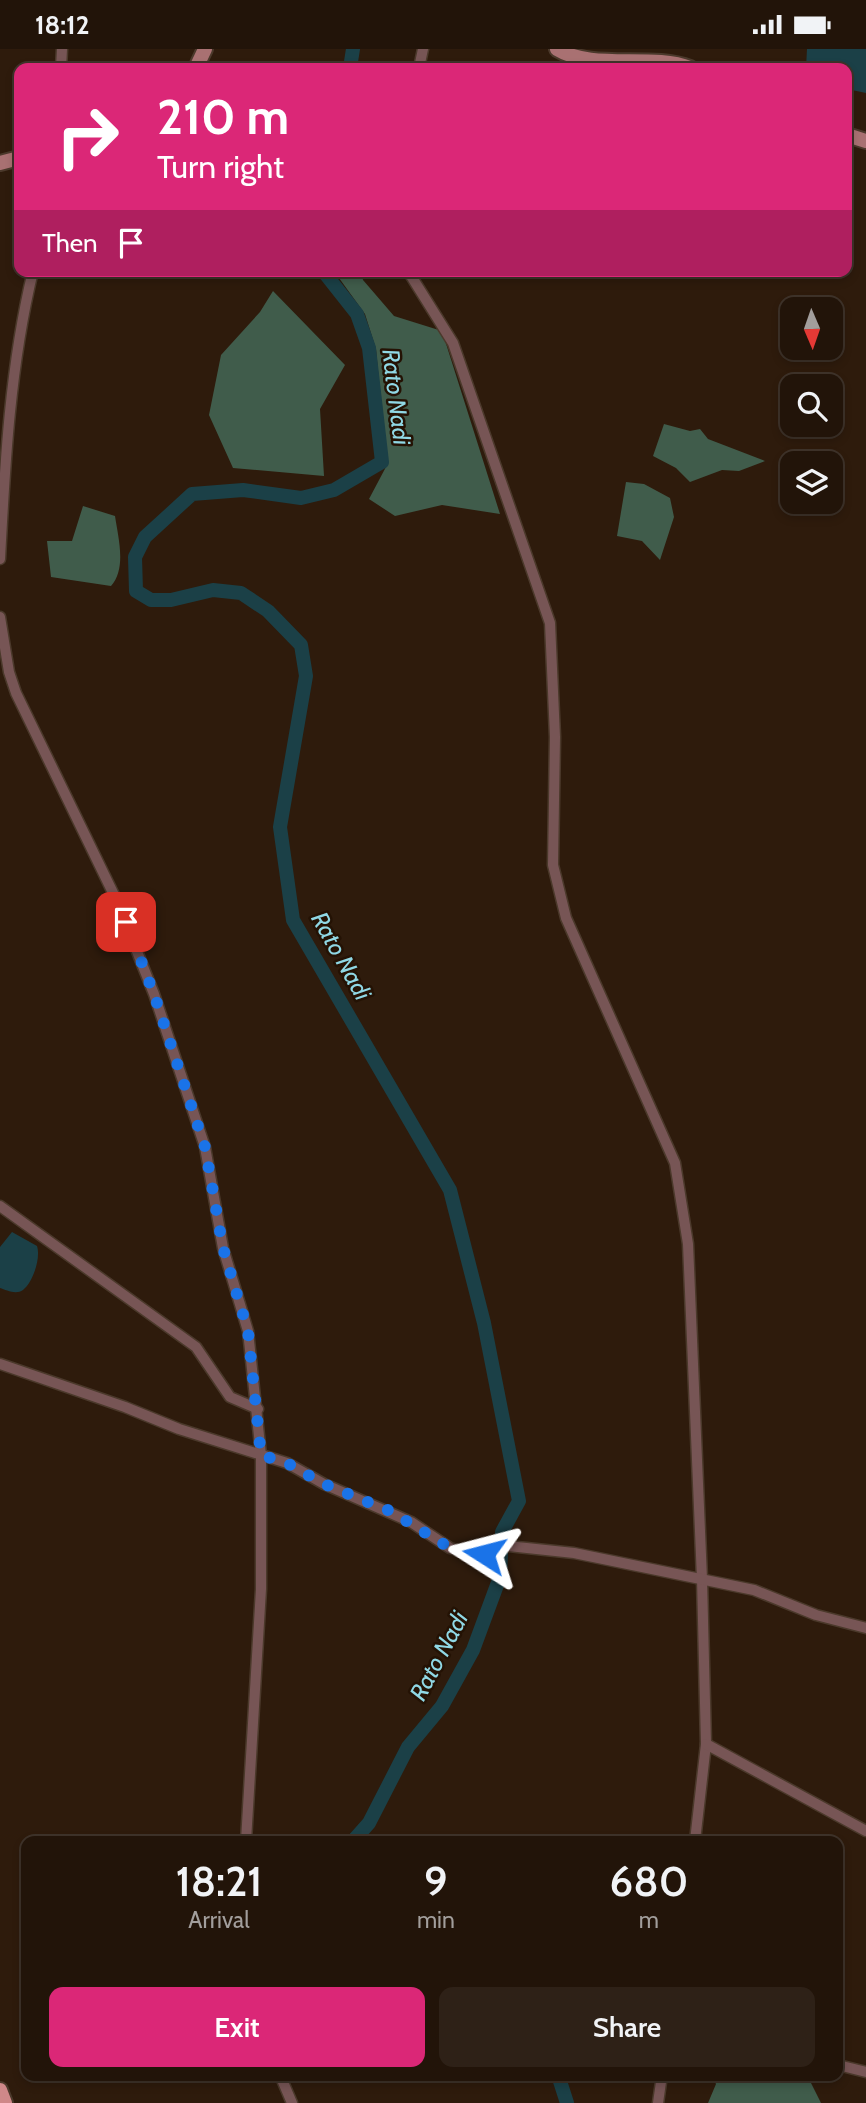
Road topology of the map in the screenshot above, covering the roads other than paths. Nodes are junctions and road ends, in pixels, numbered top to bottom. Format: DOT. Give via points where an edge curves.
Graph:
graph roads {
  1 [pos="557,49"];
  2 [pos="637,55"];
  3 [pos="668,63"];
  4 [pos="32,277"];
  5 [pos="412,277"];
  6 [pos="0,559"];
  7 [pos="0,617"];
  8 [pos="0,1206"];
  9 [pos="0,1364"];
  10 [pos="258,1409"];
  11 [pos="261,1455"];
  12 [pos="702,1579"];
  13 [pos="866,1628"];
  14 [pos="706,1744"];
  15 [pos="866,1831"];
  16 [pos="247,1836"];
  17 [pos="696,1836"];
  18 [pos="843,2066"];
  19 [pos="866,2072"];
  20 [pos="282,2081"];
  21 [pos="661,2081"];
  22 [pos="0,2090"];
  23 [pos="5,2103"];
  24 [pos="292,2103"];
  25 [pos="658,2103"];
  1 -- 2 [label="street" via="589,57"];
  2 -- 3 [label="street"];
  4 -- 6 [label="street" via="10,398"];
  5 -- 12 [label="street" via="453,343 550,623 555,737 553,865 566,918 675,1163 688,1244"];
  7 -- 10 [label="street" via="16,693 136,946 205,1147 223,1248 248,1331"];
  8 -- 10 [label="street" via="196,1347 226,1393"];
  9 -- 11 [label="street"];
  10 -- 11 [label="street"];
  11 -- 12 [label="street" via="400,1517 450,1548 479,1556 490,1544 574,1553"];
  11 -- 16 [label="street" via="261,1589"];
  12 -- 13 [label="street" via="754,1590 816,1615"];
  12 -- 14 [label="street"];
  14 -- 15 [label="street"];
  14 -- 17 [label="street"];
  18 -- 19 [label="street"];
  20 -- 24 [label="street"];
  21 -- 25 [label="street"];
  22 -- 23 [label="main road"];
}
